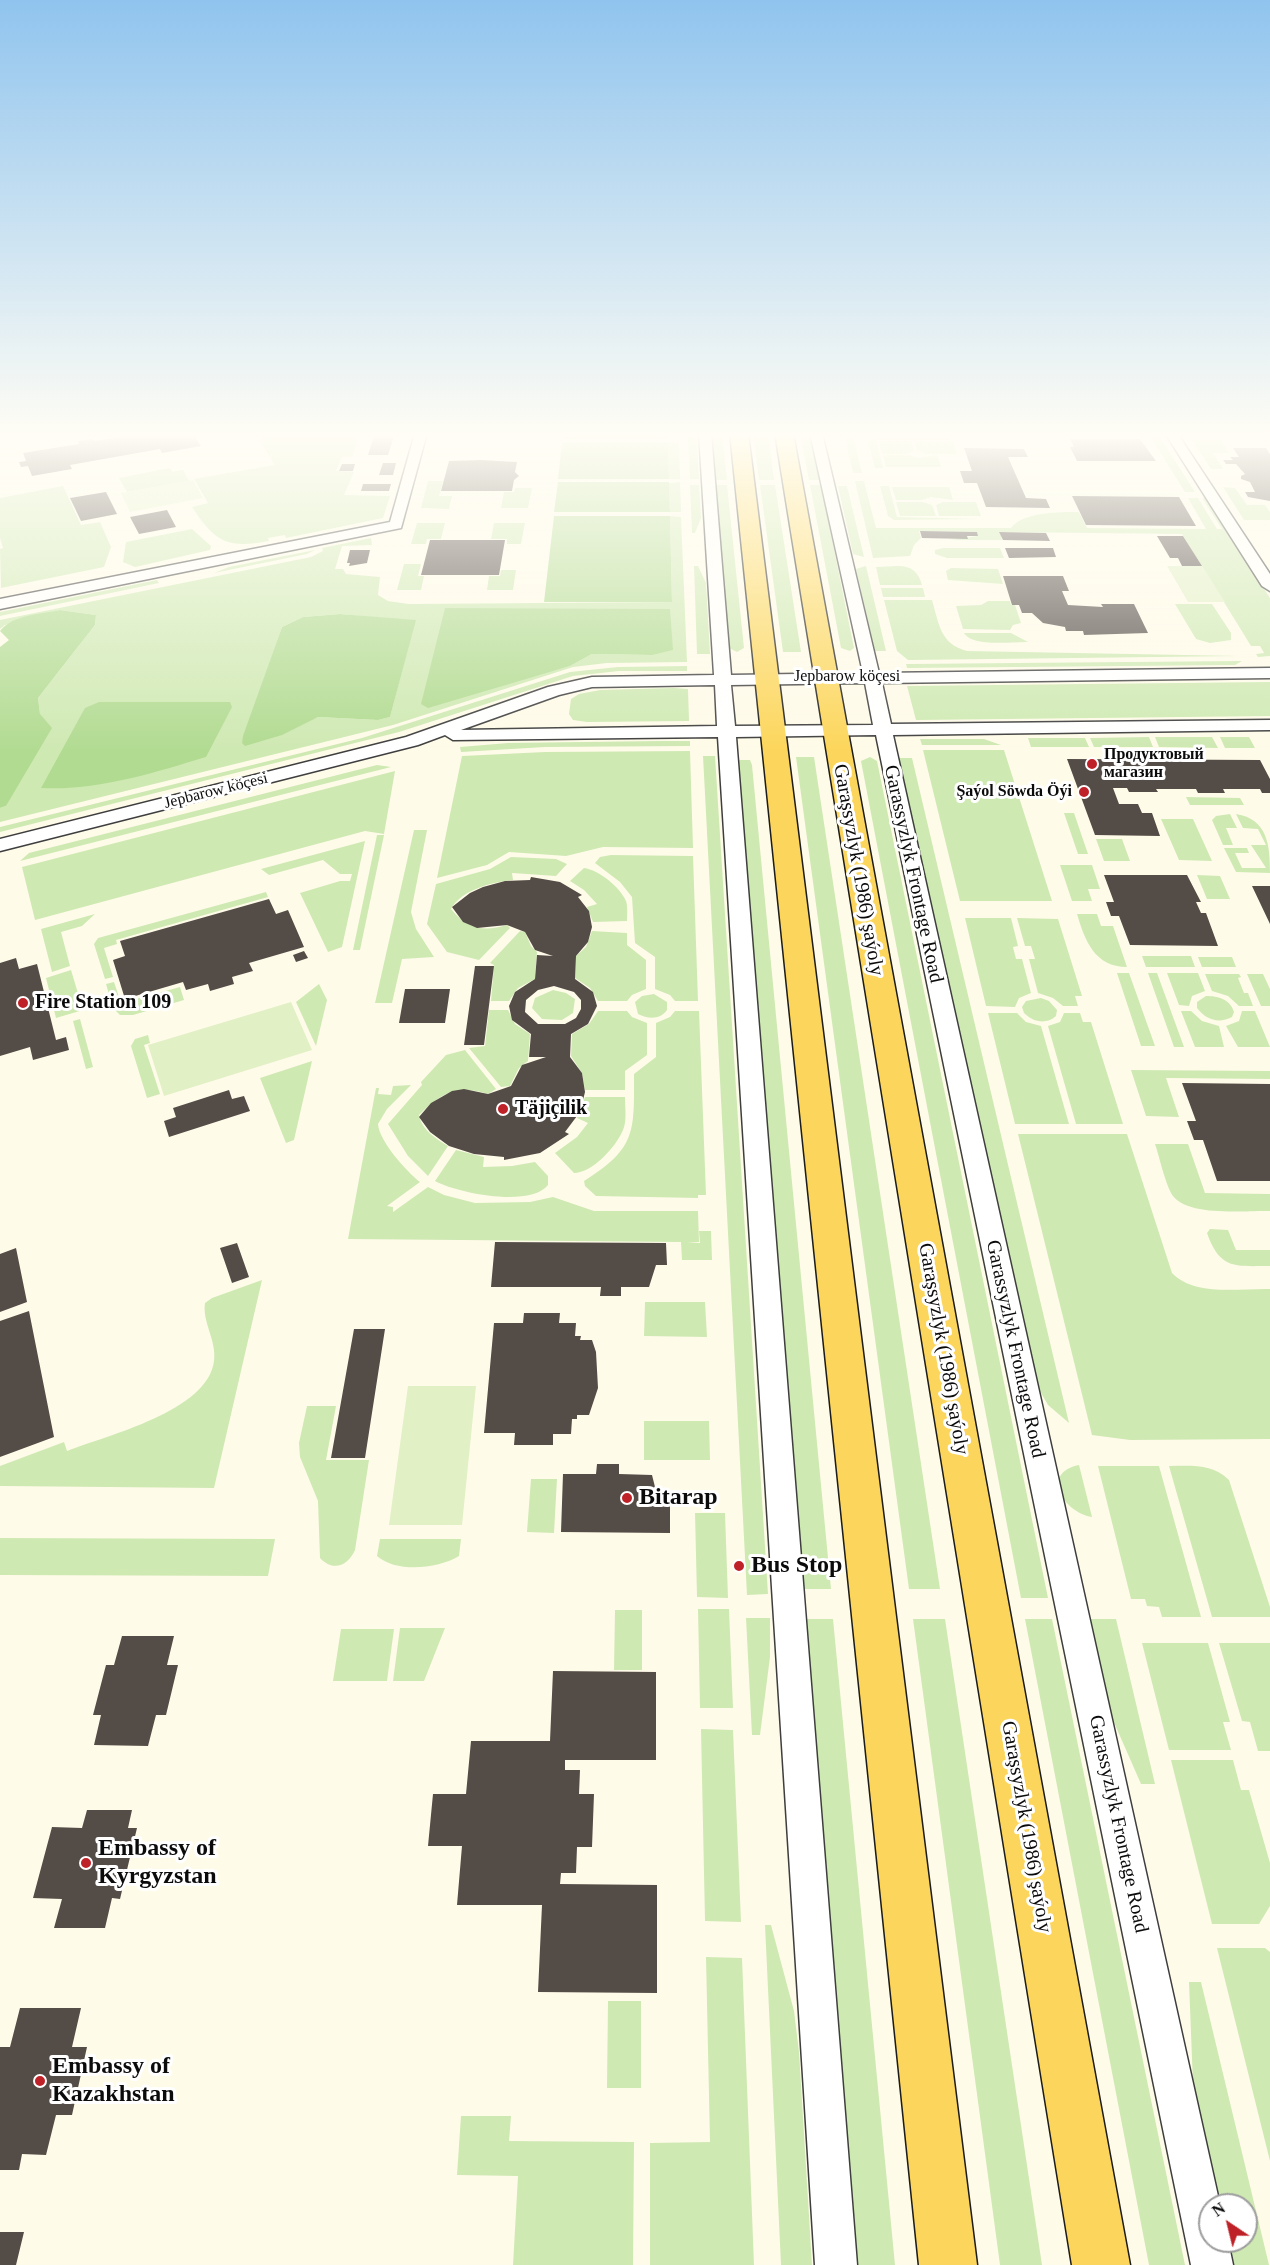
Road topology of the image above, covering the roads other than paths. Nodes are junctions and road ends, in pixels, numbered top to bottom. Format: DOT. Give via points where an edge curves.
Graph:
graph roads {
  1 [pos="327,539"];
  2 [pos="711,539"];
  3 [pos="751,539"];
  4 [pos="802,539"];
  5 [pos="840,539"];
  6 [pos="1240,539"];
  7 [pos="1270,585"];
  8 [pos="0,604"];
  9 [pos="1270,673"];
  10 [pos="826,677"];
  11 [pos="872,677"];
  12 [pos="720,678"];
  13 [pos="766,678"];
  14 [pos="1270,725"];
  15 [pos="834,729"];
  16 [pos="882,729"];
  17 [pos="725,730"];
  18 [pos="772,730"];
  19 [pos="432,735"];
  20 [pos="0,845"];
  21 [pos="836,2265"];
  22 [pos="948,2265"];
  23 [pos="1101,2265"];
  24 [pos="1212,2265"];
  1 -- 8 [label="street"];
  2 -- 12 [label="street"];
  3 -- 13 [label="main road"];
  4 -- 10 [label="main road, Garaşsyzlyk (1986) şaýoly"];
  5 -- 11 [label="street, Garassyzlyk Frontage Road"];
  6 -- 7 [label="street"];
  9 -- 11 [label="street, Jepbarow köçesi"];
  10 -- 11 [label="street, Jepbarow köçesi"];
  10 -- 13 [label="street, Jepbarow köçesi"];
  10 -- 15 [label="main road, Garaşsyzlyk (1986) şaýoly"];
  11 -- 16 [label="street, Garassyzlyk Frontage Road"];
  12 -- 13 [label="street, Jepbarow köçesi"];
  12 -- 17 [label="street"];
  12 -- 19 [label="street, Jepbarow köçesi" via="617,680 573,686"];
  13 -- 18 [label="main road"];
  14 -- 16 [label="street, Jepbarow köçesi"];
  15 -- 16 [label="street, Jepbarow köçesi"];
  15 -- 18 [label="street, Jepbarow köçesi"];
  15 -- 23 [label="main road, Garaşsyzlyk (1986) şaýoly"];
  16 -- 24 [label="street, Garassyzlyk Frontage Road"];
  17 -- 18 [label="street, Jepbarow köçesi"];
  17 -- 19 [label="street, Jepbarow köçesi"];
  17 -- 21 [label="street"];
  18 -- 22 [label="main road"];
  19 -- 20 [label="street, Jepbarow köçesi"];
}
